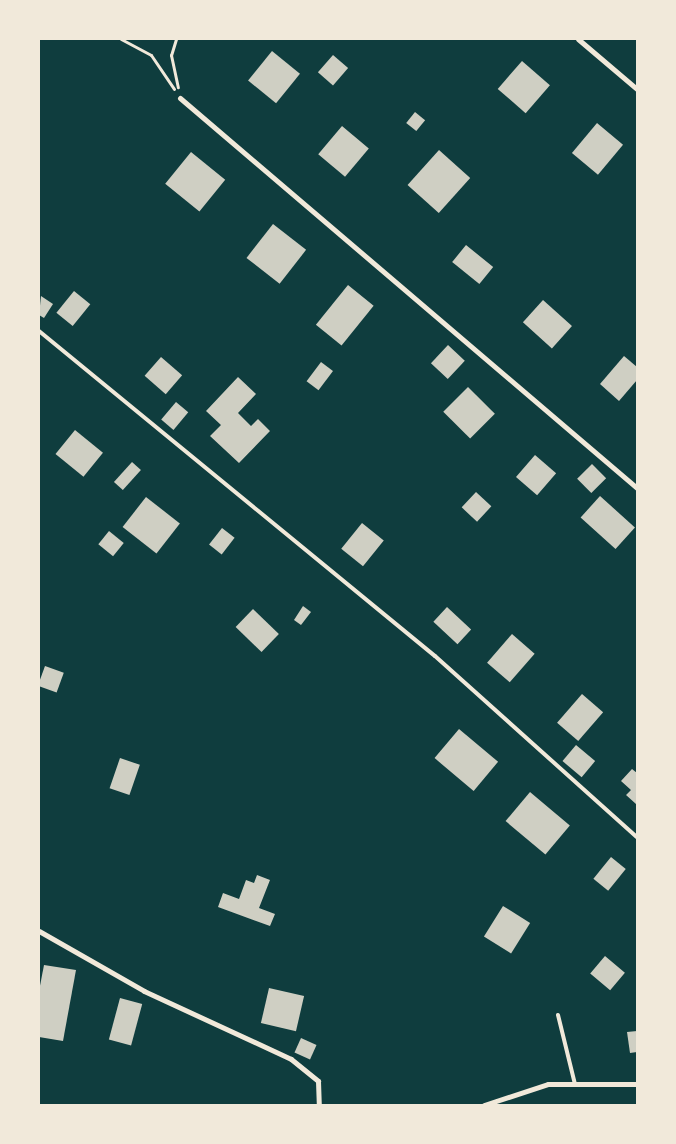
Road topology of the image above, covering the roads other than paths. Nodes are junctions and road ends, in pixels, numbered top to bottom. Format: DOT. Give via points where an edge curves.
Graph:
graph roads {
  1 [pos="578,39"];
  2 [pos="637,89"];
  3 [pos="180,98"];
  4 [pos="39,331"];
  5 [pos="637,488"];
  6 [pos="637,837"];
  7 [pos="39,931"];
  8 [pos="558,1015"];
  9 [pos="574,1084"];
  10 [pos="637,1084"];
  11 [pos="318,1105"];
  12 [pos="484,1105"];
  1 -- 2 [label="street"];
  3 -- 5 [label="street"];
  4 -- 6 [label="lane" via="435,656"];
  7 -- 11 [label="street" via="144,992 291,1059 318,1081"];
  8 -- 9 [label="lane"];
  9 -- 10 [label="street"];
  9 -- 12 [label="street" via="548,1084"];
}
